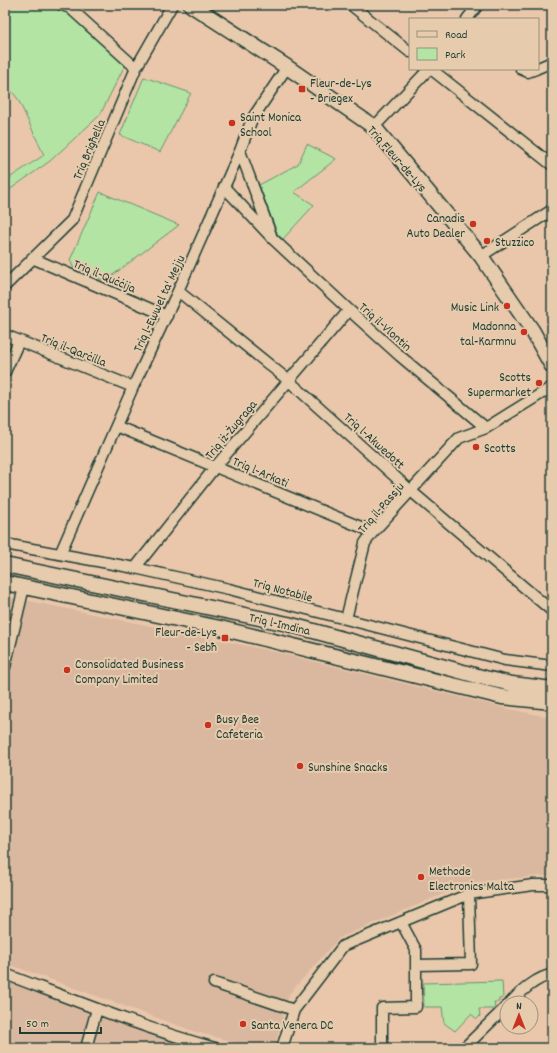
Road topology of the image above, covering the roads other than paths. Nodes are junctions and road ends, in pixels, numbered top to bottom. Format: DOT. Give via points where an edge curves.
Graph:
graph roads {
  1 [pos="62,5"];
  2 [pos="172,5"];
  3 [pos="191,5"];
  4 [pos="351,5"];
  5 [pos="478,5"];
  6 [pos="468,18"];
  7 [pos="409,51"];
  8 [pos="552,62"];
  9 [pos="287,67"];
  10 [pos="539,67"];
  11 [pos="136,68"];
  12 [pos="429,70"];
  13 [pos="431,70"];
  14 [pos="523,70"];
  15 [pos="532,70"];
  16 [pos="374,127"];
  17 [pos="240,151"];
  18 [pos="552,165"];
  19 [pos="224,187"];
  20 [pos="552,210"];
  21 [pos="273,239"];
  22 [pos="481,256"];
  23 [pos="32,258"];
  24 [pos="5,286"];
  25 [pos="178,291"];
  26 [pos="349,310"];
  27 [pos="167,316"];
  28 [pos="5,335"];
  29 [pos="19,341"];
  30 [pos="552,366"];
  31 [pos="5,372"];
  32 [pos="288,380"];
  33 [pos="133,387"];
  34 [pos="552,387"];
  35 [pos="116,426"];
  36 [pos="486,428"];
  37 [pos="216,466"];
  38 [pos="411,491"];
  39 [pos="373,532"];
  40 [pos="5,544"];
  41 [pos="60,554"];
  42 [pos="5,565"];
  43 [pos="134,568"];
  44 [pos="5,583"];
  45 [pos="24,587"];
  46 [pos="552,610"];
  47 [pos="346,619"];
  48 [pos="552,666"];
  49 [pos="5,667"];
  50 [pos="552,689"];
  51 [pos="552,702"];
  52 [pos="552,885"];
  53 [pos="469,894"];
  54 [pos="401,922"];
  55 [pos="416,965"];
  56 [pos="5,974"];
  57 [pos="552,975"];
  58 [pos="214,983"];
  59 [pos="517,995"];
  60 [pos="97,1009"];
  61 [pos="294,1010"];
  62 [pos="499,1014"];
  63 [pos="86,1048"];
  64 [pos="215,1048"];
  65 [pos="282,1048"];
  66 [pos="382,1048"];
  67 [pos="464,1048"];
  1 -- 11 [label="street" via="70,8"];
  2 -- 11 [label="street, Triq Brigħella"];
  3 -- 9 [label="main road, Triq Fleur-de-Lys"];
  4 -- 7 [label="street"];
  5 -- 6 [label="street"];
  8 -- 10 [label="street"];
  9 -- 16 [label="main road, Triq Fleur-de-Lys"];
  9 -- 17 [label="street, Triq l-Ewwel ta' Mejju" via="252,119"];
  11 -- 23 [label="street, Triq Brigħella" via="72,220"];
  12 -- 16 [label="street"];
  13 -- 18 [label="street"];
  14 -- 15 [label="street"];
  16 -- 22 [label="main road, Triq Fleur-de-Lys"];
  17 -- 19 [label="street, Triq l-Ewwel ta' Mejju"];
  17 -- 21 [label="street, Triq il-Vlontin"];
  19 -- 21 [label="street, Triq il-Vlontin"];
  19 -- 25 [label="street, Triq l-Ewwel ta' Mejju"];
  20 -- 22 [label="street"];
  21 -- 26 [label="street, Triq il-Vlontin"];
  22 -- 30 [label="main road, Triq Fleur-de-Lys" via="532,330"];
  23 -- 24 [label="street, Triq Brigħella"];
  23 -- 27 [label="street, Triq il-Quċċija"];
  25 -- 27 [label="street, Triq l-Ewwel ta' Mejju"];
  25 -- 32 [label="street, Triq l-Akwedott"];
  26 -- 32 [label="street, Triq iż-Żugraga"];
  26 -- 36 [label="street, Triq il-Vlontin"];
  27 -- 33 [label="street, Triq l-Ewwel ta' Mejju"];
  28 -- 29 [label="street, Triq il-Qarċilla"];
  29 -- 31 [label="street"];
  29 -- 33 [label="street, Triq il-Qarċilla"];
  32 -- 37 [label="street, Triq iż-Żugraga"];
  32 -- 38 [label="street, Triq l-Akwedott"];
  33 -- 35 [label="street, Triq l-Ewwel ta' Mejju"];
  34 -- 36 [label="street, Triq il-Passju"];
  35 -- 37 [label="street, Triq l-Arkati"];
  35 -- 41 [label="street, Triq l-Ewwel ta' Mejju"];
  36 -- 38 [label="street, Triq il-Passju" via="459,438"];
  37 -- 39 [label="street, Triq l-Arkati"];
  37 -- 43 [label="street, Triq iż-Żugraga"];
  38 -- 39 [label="street, Triq il-Passju"];
  38 -- 46 [label="street, Triq l-Akwedott"];
  39 -- 47 [label="street, Triq il-Passju" via="365,543"];
  40 -- 41 [label="street, Triq Notabile"];
  41 -- 43 [label="street, Triq Notabile"];
  42 -- 50 [label="main road, Triq l-Imdina" via="288,624 485,678"];
  43 -- 47 [label="street, Triq Notabile"];
  44 -- 45 [label="main road, Triq l-Imdina"];
  45 -- 49 [label="street"];
  45 -- 51 [label="main road, Triq l-Imdina" via="220,628 502,696"];
  47 -- 48 [label="street, Triq Notabile" via="505,660"];
  52 -- 53 [label="street" via="533,885"];
  53 -- 54 [label="street"];
  53 -- 55 [label="street" via="471,964"];
  54 -- 55 [label="street" via="416,950"];
  54 -- 61 [label="street" via="344,946"];
  55 -- 66 [label="street" via="416,1007 382,1008"];
  56 -- 60 [label="street"];
  57 -- 59 [label="street" via="546,976"];
  58 -- 61 [label="street"];
  60 -- 63 [label="street"];
  60 -- 64 [label="street"];
  61 -- 65 [label="street"];
  62 -- 67 [label="street"];
}
